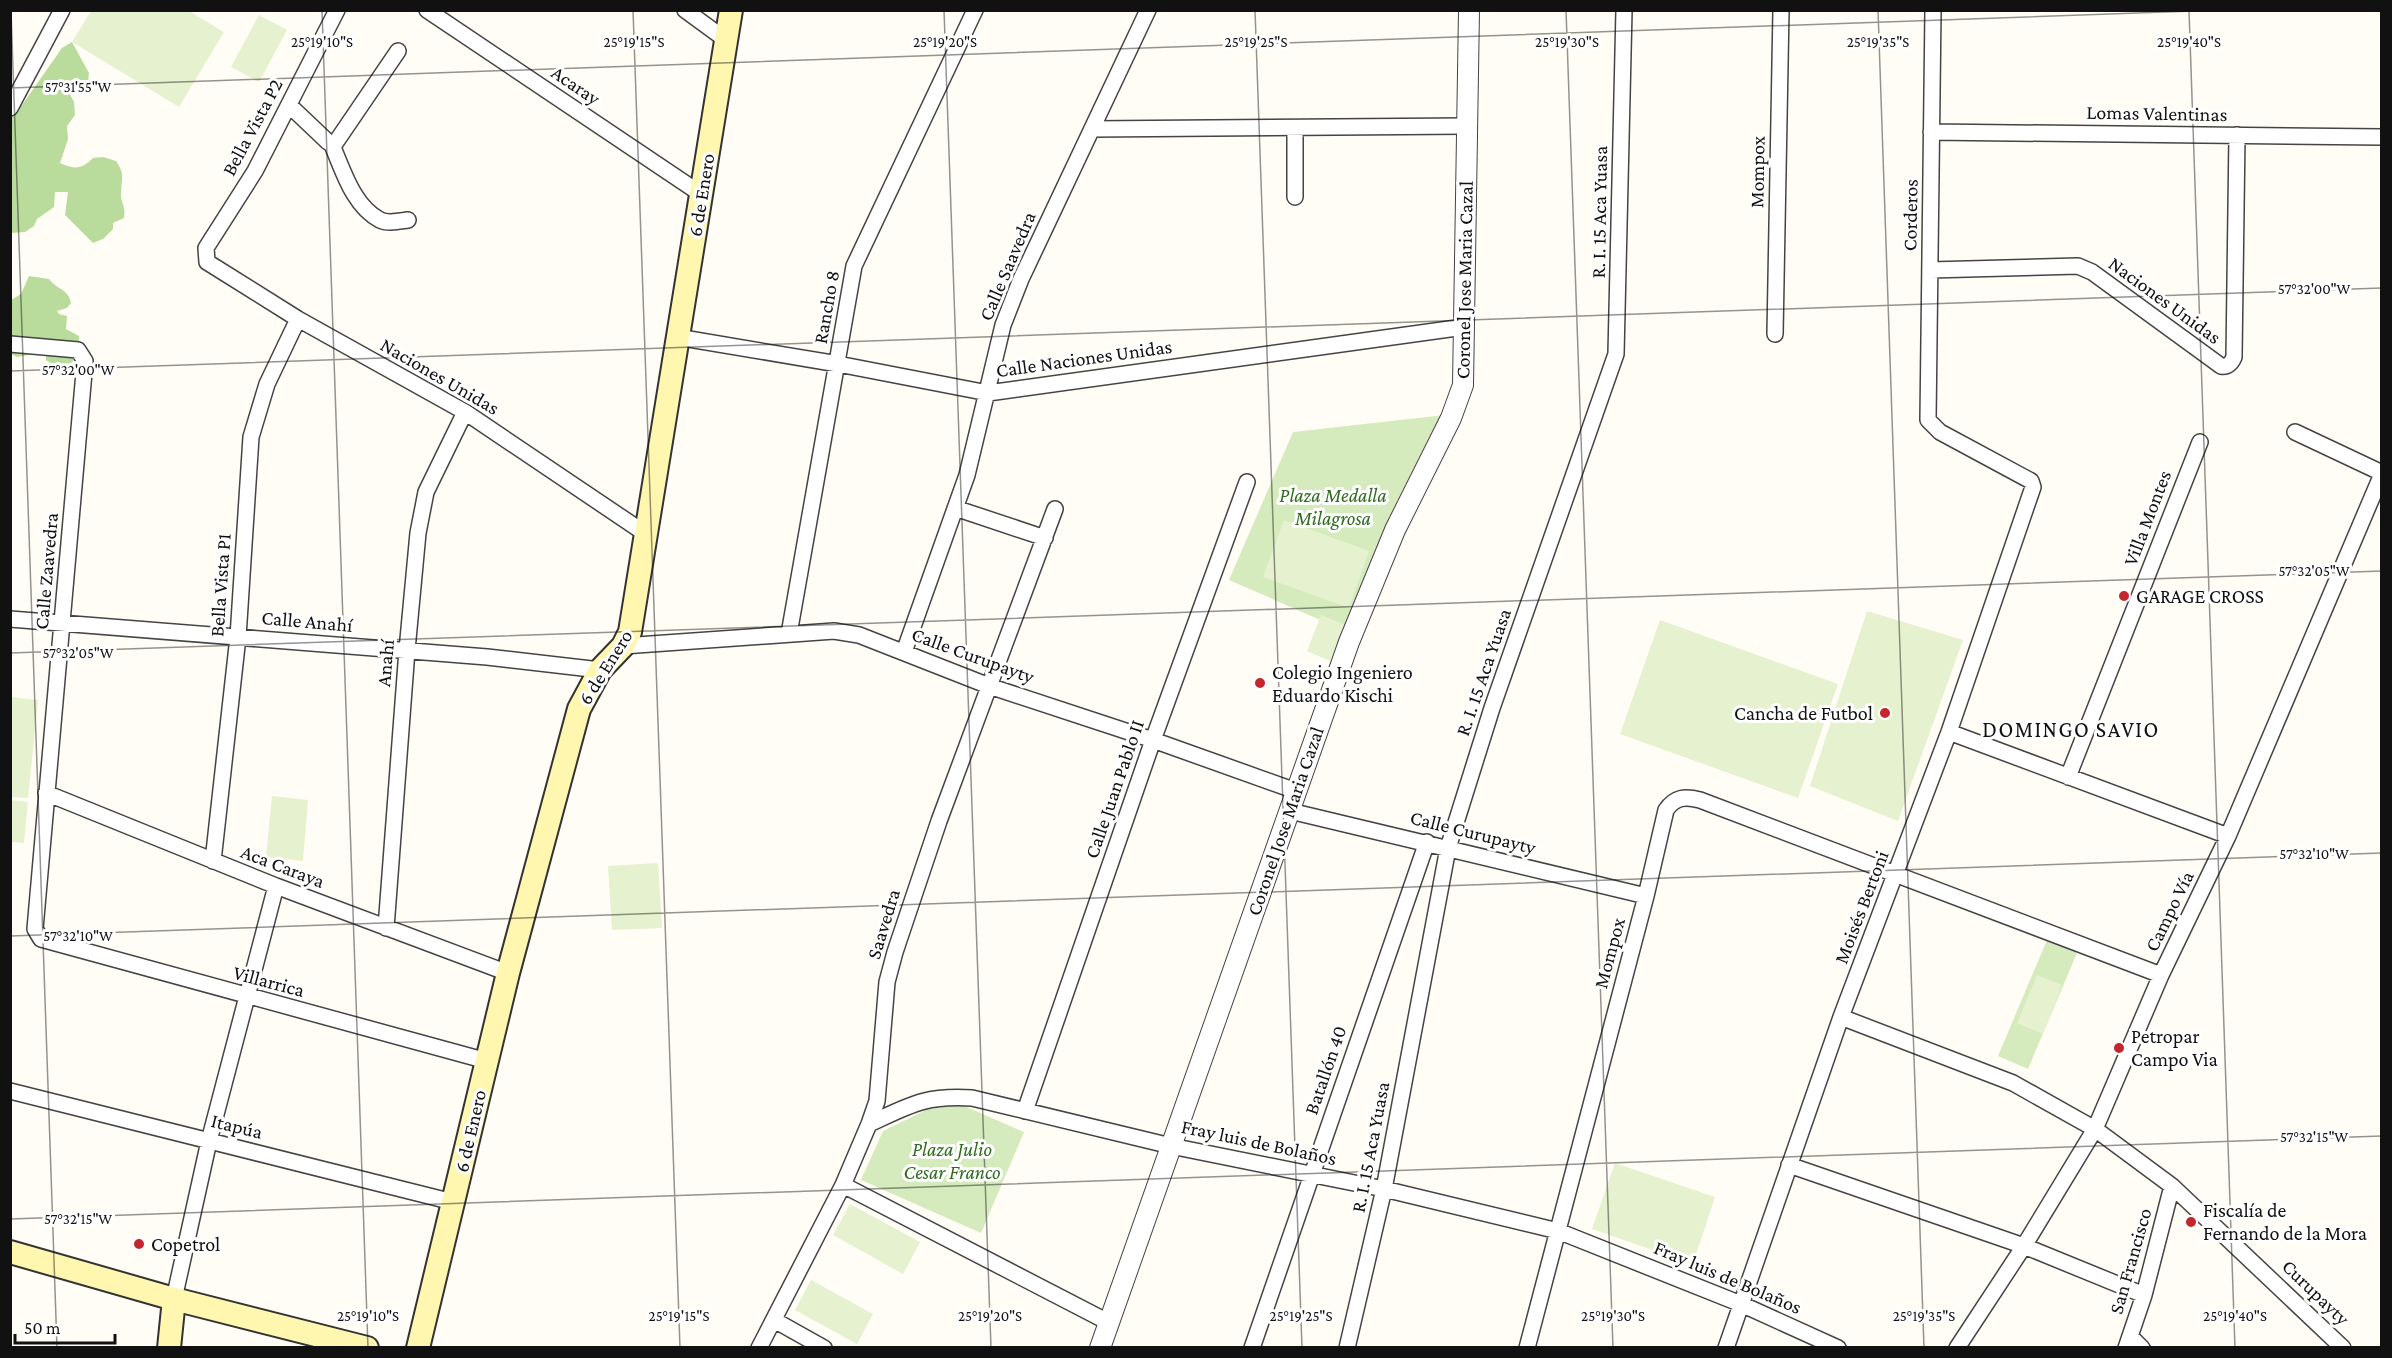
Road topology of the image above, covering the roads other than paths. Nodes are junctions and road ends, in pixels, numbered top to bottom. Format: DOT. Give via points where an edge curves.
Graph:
graph roads {
  1 [pos="62,10"];
  2 [pos="337,10"];
  3 [pos="427,10"];
  4 [pos="685,10"];
  5 [pos="731,10"];
  6 [pos="975,10"];
  7 [pos="1148,10"];
  8 [pos="1469,10"];
  9 [pos="1624,10"];
  10 [pos="1781,10"];
  11 [pos="1933,10"];
  12 [pos="726,40"];
  13 [pos="398,51"];
  14 [pos="289,105"];
  15 [pos="10,108"];
  16 [pos="1467,126"];
  17 [pos="1295,128"];
  18 [pos="1092,129"];
  19 [pos="1931,132"];
  20 [pos="2237,135"];
  21 [pos="2382,136"];
  22 [pos="332,145"];
  23 [pos="701,194"];
  24 [pos="1295,197"];
  25 [pos="408,220"];
  26 [pos="207,262"];
  27 [pos="1930,270"];
  28 [pos="298,320"];
  29 [pos="1464,327"];
  30 [pos="1775,334"];
  31 [pos="677,337"];
  32 [pos="10,344"];
  33 [pos="838,364"];
  34 [pos="988,393"];
  35 [pos="465,412"];
  36 [pos="2295,432"];
  37 [pos="2200,442"];
  38 [pos="2382,473"];
  39 [pos="2031,481"];
  40 [pos="1247,482"];
  41 [pos="955,508"];
  42 [pos="1055,509"];
  43 [pos="646,534"];
  44 [pos="1045,538"];
  45 [pos="10,619"];
  46 [pos="63,624"];
  47 [pos="789,634"];
  48 [pos="238,637"];
  49 [pos="623,646"];
  50 [pos="407,650"];
  51 [pos="904,652"];
  52 [pos="600,670"];
  53 [pos="989,686"];
  54 [pos="1949,732"];
  55 [pos="1153,740"];
  56 [pos="2068,777"];
  57 [pos="1296,791"];
  58 [pos="46,793"];
  59 [pos="1290,811"];
  60 [pos="2228,836"];
  61 [pos="1427,842"];
  62 [pos="1448,848"];
  63 [pos="213,861"];
  64 [pos="1896,876"];
  65 [pos="276,886"];
  66 [pos="1646,896"];
  67 [pos="386,928"];
  68 [pos="41,939"];
  69 [pos="508,973"];
  70 [pos="2161,975"];
  71 [pos="248,997"];
  72 [pos="1841,1017"];
  73 [pos="487,1061"];
  74 [pos="10,1091"];
  75 [pos="1026,1111"];
  76 [pos="869,1124"];
  77 [pos="2095,1129"];
  78 [pos="209,1141"];
  79 [pos="1171,1146"];
  80 [pos="1789,1165"];
  81 [pos="1310,1175"];
  82 [pos="843,1185"];
  83 [pos="2172,1186"];
  84 [pos="1384,1189"];
  85 [pos="453,1202"];
  86 [pos="1558,1231"];
  87 [pos="2024,1246"];
  88 [pos="10,1252"];
  89 [pos="2144,1295"];
  90 [pos="174,1299"];
  91 [pos="1741,1304"];
  92 [pos="774,1320"];
  93 [pos="1108,1322"];
  94 [pos="2128,1342"];
  95 [pos="169,1347"];
  96 [pos="367,1347"];
  97 [pos="418,1347"];
  98 [pos="759,1347"];
  99 [pos="824,1347"];
  100 [pos="1100,1347"];
  101 [pos="1252,1347"];
  102 [pos="1347,1347"];
  103 [pos="1527,1347"];
  104 [pos="1726,1347"];
  105 [pos="1838,1347"];
  106 [pos="1958,1347"];
  107 [pos="2142,1347"];
  108 [pos="2343,1347"];
  1 -- 15 [label="street"];
  2 -- 14 [label="street, Bella Vista P2"];
  3 -- 23 [label="street, Acaray"];
  4 -- 12 [label="street"];
  5 -- 12 [label="main road, 6 de Enero"];
  6 -- 33 [label="street, Rancho 8" via="854,266"];
  7 -- 18 [label="street, Calle Saavedra"];
  8 -- 16 [label="street, Coronel Jose Maria Cazal"];
  9 -- 62 [label="street, R. I. 15 Aca Yuasa" via="1616,354 1492,708"];
  10 -- 30 [label="street, Mompox"];
  11 -- 19 [label="street, Corderos"];
  12 -- 23 [label="main road, 6 de Enero"];
  13 -- 22 [label="street"];
  14 -- 22 [label="street"];
  14 -- 26 [label="street, Bella Vista P2" via="255,171 206,248"];
  16 -- 17 [label="street"];
  16 -- 29 [label="street, Coronel Jose Maria Cazal"];
  17 -- 18 [label="street"];
  17 -- 24 [label="street"];
  18 -- 34 [label="street, Calle Saavedra" via="1006,316"];
  19 -- 20 [label="street, Lomas Valentinas"];
  19 -- 27 [label="street, Corderos"];
  20 -- 21 [label="street, Lomas Valentinas"];
  20 -- 27 [label="street, Naciones Unidas" via="2234,357 2226,367 2078,266"];
  22 -- 25 [label="street" via="353,191 367,210 381,220"];
  23 -- 31 [label="main road, 6 de Enero"];
  26 -- 28 [label="street, Naciones Unidas"];
  27 -- 39 [label="street, Corderos" via="1928,420 1940,432"];
  28 -- 35 [label="street, Naciones Unidas"];
  28 -- 48 [label="street, Bella Vista P1" via="267,384 251,437"];
  29 -- 34 [label="street, Calle Naciones Unidas"];
  29 -- 57 [label="street, Coronel Jose Maria Cazal" via="1463,384 1451,418 1395,530 1349,642"];
  31 -- 33 [label="street, Calle Naciones Unidas"];
  31 -- 43 [label="main road, 6 de Enero"];
  32 -- 46 [label="street, Calle Zaavedra" via="78,350 85,361"];
  33 -- 34 [label="street, Calle Naciones Unidas"];
  33 -- 47 [label="street, Rancho 8"];
  34 -- 41 [label="street, Calle Saavedra"];
  35 -- 43 [label="street, Naciones Unidas"];
  35 -- 50 [label="street, Anahí" via="426,492 418,533"];
  36 -- 38 [label="street"];
  37 -- 56 [label="street, Villa Montes"];
  38 -- 60 [label="street, Campo Vía"];
  39 -- 54 [label="street, Moisés Bertoni"];
  40 -- 55 [label="street, Calle Juan Pablo II"];
  41 -- 44 [label="street"];
  41 -- 51 [label="street, Calle Saavedra"];
  42 -- 44 [label="street, Saavedra"];
  43 -- 49 [label="main road, 6 de Enero" via="630,633"];
  44 -- 53 [label="street, Saavedra"];
  45 -- 46 [label="street, Calle Anahí"];
  46 -- 48 [label="street, Calle Anahí"];
  46 -- 58 [label="street, Calle Zaavedra"];
  47 -- 49 [label="street, Calle Curupayty"];
  47 -- 51 [label="street, Calle Curupayty" via="834,631 859,635"];
  48 -- 50 [label="street, Calle Anahí"];
  48 -- 63 [label="street, Bella Vista P1"];
  49 -- 52 [label="main road, 6 de Enero"];
  50 -- 52 [label="street, Calle Anahí"];
  50 -- 67 [label="street, Anahí"];
  51 -- 53 [label="street, Calle Curupayty"];
  52 -- 69 [label="main road, 6 de Enero" via="579,709"];
  53 -- 55 [label="street, Calle Curupayty"];
  53 -- 76 [label="street, Saavedra" via="895,952 887,982 877,1101"];
  54 -- 56 [label="street"];
  54 -- 64 [label="street, Moisés Bertoni"];
  55 -- 57 [label="street, Calle Curupayty"];
  55 -- 75 [label="street, Calle Juan Pablo II"];
  56 -- 60 [label="street"];
  57 -- 59 [label="street, Coronel Jose Maria Cazal"];
  58 -- 63 [label="street, Aca Caraya"];
  58 -- 68 [label="street, Calle Zaavedra" via="35,929"];
  59 -- 61 [label="street, Calle Curupayty"];
  59 -- 79 [label="street, Coronel Jose Maria Cazal"];
  60 -- 70 [label="street, Campo Vía"];
  61 -- 62 [label="street, Calle Curupayty"];
  61 -- 81 [label="street, Batallón 40"];
  62 -- 66 [label="street, Calle Curupayty"];
  62 -- 84 [label="street, R. I. 15 Aca Yuasa"];
  63 -- 65 [label="street, Aca Caraya"];
  64 -- 66 [label="street, Mompox" via="1690,797 1671,802 1666,810"];
  64 -- 70 [label="street, Mompox"];
  64 -- 72 [label="street, Moisés Bertoni"];
  65 -- 67 [label="street, Aca Caraya"];
  65 -- 71 [label="street"];
  66 -- 86 [label="street, Mompox"];
  67 -- 69 [label="street, Aca Caraya"];
  68 -- 71 [label="street, Villarrica"];
  69 -- 73 [label="main road, 6 de Enero"];
  70 -- 77 [label="street, Campo Vía"];
  71 -- 73 [label="street, Villarrica"];
  71 -- 78 [label="street"];
  72 -- 77 [label="street, Curupayty" via="2013,1083"];
  72 -- 80 [label="street, Moisés Bertoni"];
  73 -- 85 [label="main road, 6 de Enero"];
  74 -- 78 [label="street, Itapúa"];
  75 -- 76 [label="street, Fray luis de Bolaños" via="972,1098 947,1097 909,1105"];
  75 -- 79 [label="street, Fray luis de Bolaños"];
  76 -- 82 [label="street, Saavedra"];
  77 -- 83 [label="street, Curupayty"];
  77 -- 87 [label="street, Campo Vía"];
  78 -- 85 [label="street, Itapúa"];
  78 -- 90 [label="street"];
  79 -- 81 [label="street, Fray luis de Bolaños"];
  79 -- 93 [label="street, Coronel Jose Maria Cazal"];
  80 -- 87 [label="street"];
  80 -- 91 [label="street, Moisés Bertoni"];
  81 -- 84 [label="street, Fray luis de Bolaños"];
  81 -- 101 [label="street, Batallón 40"];
  82 -- 92 [label="street, Saavedra"];
  82 -- 93 [label="street"];
  83 -- 89 [label="street, San Francisco"];
  83 -- 108 [label="street, Curupayty"];
  84 -- 86 [label="street, Fray luis de Bolaños"];
  84 -- 102 [label="street, R. I. 15 Aca Yuasa"];
  85 -- 97 [label="main road, 6 de Enero"];
  86 -- 91 [label="street, Fray luis de Bolaños"];
  86 -- 103 [label="street, Mompox"];
  87 -- 89 [label="street"];
  87 -- 106 [label="street, Campo Vía"];
  88 -- 90 [label="main road"];
  89 -- 94 [label="street, San Francisco"];
  90 -- 95 [label="main road"];
  90 -- 96 [label="main road"];
  91 -- 104 [label="street, Moisés Bertoni"];
  91 -- 105 [label="street, Fray luis de Bolaños"];
  92 -- 98 [label="street, Saavedra"];
  92 -- 99 [label="street"];
  93 -- 100 [label="street, Coronel Jose Maria Cazal"];
  94 -- 107 [label="street"];
}
